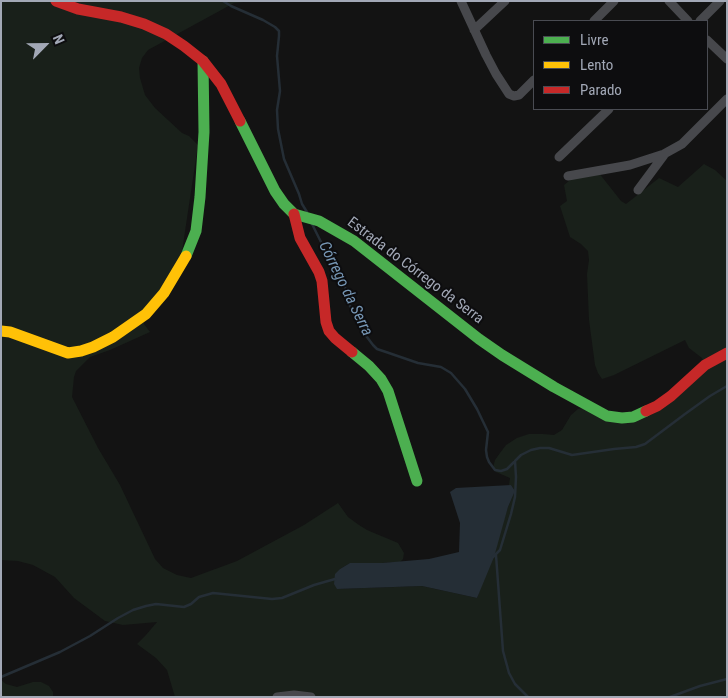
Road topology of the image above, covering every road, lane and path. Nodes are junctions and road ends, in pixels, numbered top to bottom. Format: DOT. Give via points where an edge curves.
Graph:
graph roads {
  1 [pos="56,1"];
  2 [pos="460,1"];
  3 [pos="505,1"];
  4 [pos="614,1"];
  5 [pos="668,1"];
  6 [pos="720,1"];
  7 [pos="595,20"];
  8 [pos="687,20"];
  9 [pos="701,20"];
  10 [pos="474,30"];
  11 [pos="708,41"];
  12 [pos="727,59"];
  13 [pos="203,61"];
  14 [pos="533,81"];
  15 [pos="727,99"];
  16 [pos="608,110"];
  17 [pos="664,154"];
  18 [pos="559,157"];
  19 [pos="568,176"];
  20 [pos="638,190"];
  21 [pos="299,215"];
  22 [pos="1,331"];
  23 [pos="727,353"];
  24 [pos="417,481"];
  25 [pos="277,697"];
  26 [pos="311,697"];
  1 -- 13 [label="street" via="144,24 172,38"];
  2 -- 10 [label="street"];
  3 -- 10 [label="street"];
  4 -- 7 [label="street"];
  5 -- 8 [label="street"];
  6 -- 9 [label="street"];
  10 -- 14 [label="street" via="509,94 519,95"];
  11 -- 12 [label="street"];
  13 -- 21 [label="street" via="221,84 275,191 284,204"];
  13 -- 22 [label="street" via="204,132 196,231 188,252 164,293 146,314 113,338 81,351 68,353"];
  15 -- 17 [label="street" via="682,144"];
  16 -- 18 [label="street"];
  17 -- 19 [label="street"];
  17 -- 20 [label="street"];
  21 -- 23 [label="street, Estrada do Córrego da Serra" via="319,221 354,241 502,355 607,416 633,417 658,406 706,365"];
  21 -- 24 [label="street" via="300,238 322,281 326,322 335,338 369,366 388,391"];
  25 -- 26 [label="street"];
}
